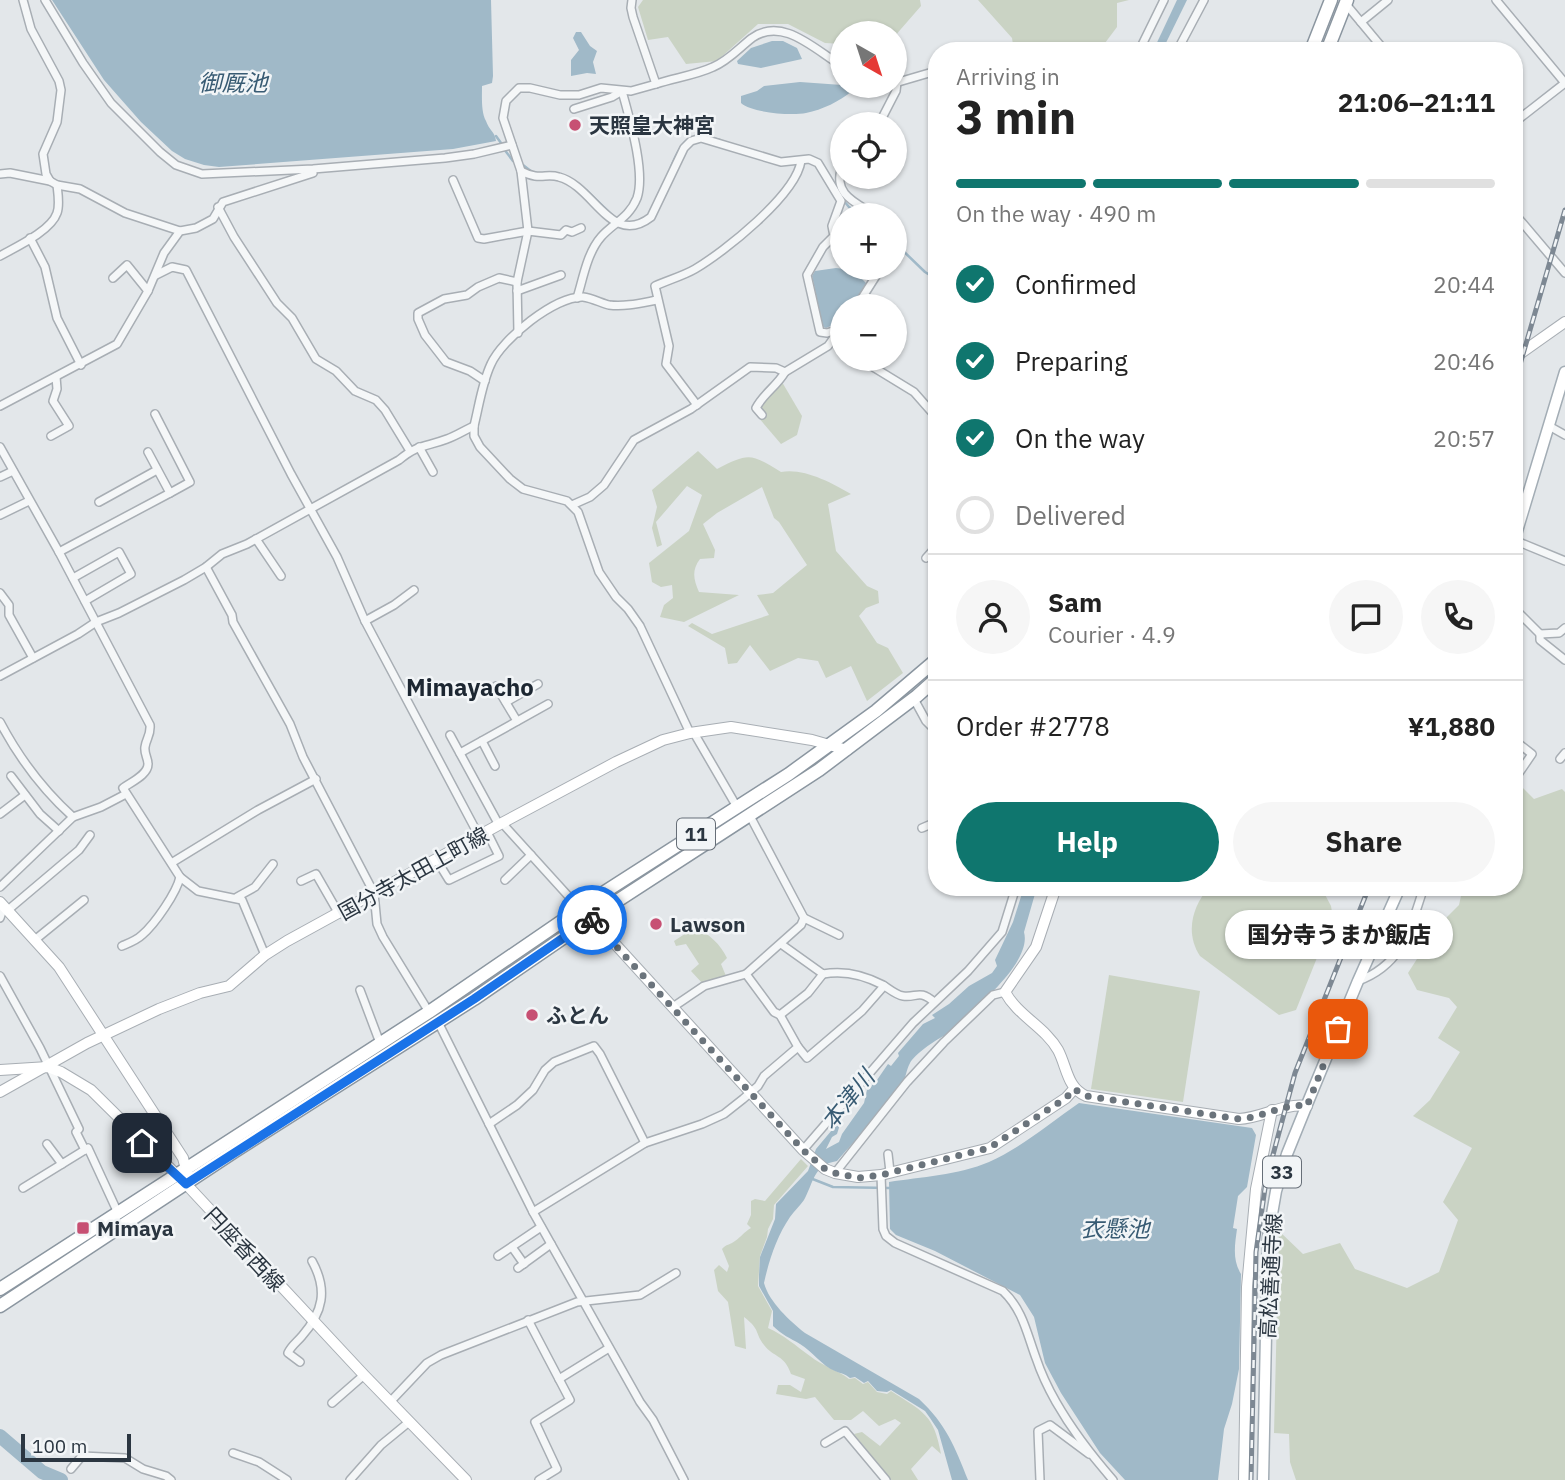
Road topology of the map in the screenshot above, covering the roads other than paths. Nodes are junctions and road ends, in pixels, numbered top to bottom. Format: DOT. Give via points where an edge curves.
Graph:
graph roads {
  1 [pos="23,0"];
  2 [pos="45,0"];
  3 [pos="632,0"];
  4 [pos="1164,0"];
  5 [pos="1204,0"];
  6 [pos="1331,0"];
  7 [pos="1388,0"];
  8 [pos="1496,0"];
  9 [pos="1345,1"];
  10 [pos="1361,22"];
  11 [pos="1143,42"];
  12 [pos="1182,42"];
  13 [pos="1315,42"];
  14 [pos="1330,42"];
  15 [pos="1378,42"];
  16 [pos="830,58"];
  17 [pos="928,73"];
  18 [pos="907,80"];
  19 [pos="1565,83"];
  20 [pos="656,84"];
  21 [pos="622,91"];
  22 [pos="574,109"];
  23 [pos="1523,116"];
  24 [pos="512,145"];
  25 [pos="802,161"];
  26 [pos="341,167"];
  27 [pos="521,171"];
  28 [pos="0,174"];
  29 [pos="453,180"];
  30 [pos="54,183"];
  31 [pos="218,207"];
  32 [pos="617,224"];
  33 [pos="1523,225"];
  34 [pos="581,228"];
  35 [pos="180,231"];
  36 [pos="528,231"];
  37 [pos="30,238"];
  38 [pos="0,256"];
  39 [pos="1565,273"];
  40 [pos="156,275"];
  41 [pos="561,275"];
  42 [pos="113,278"];
  43 [pos="517,282"];
  44 [pos="148,291"];
  45 [pos="517,291"];
  46 [pos="577,298"];
  47 [pos="657,300"];
  48 [pos="1565,322"];
  49 [pos="830,332"];
  50 [pos="518,333"];
  51 [pos="830,343"];
  52 [pos="1523,352"];
  53 [pos="81,365"];
  54 [pos="880,371"];
  55 [pos="785,372"];
  56 [pos="1565,372"];
  57 [pos="56,377"];
  58 [pos="485,381"];
  59 [pos="698,405"];
  60 [pos="0,406"];
  61 [pos="928,407"];
  62 [pos="155,414"];
  63 [pos="762,415"];
  64 [pos="474,426"];
  65 [pos="1549,426"];
  66 [pos="1565,435"];
  67 [pos="51,436"];
  68 [pos="0,447"];
  69 [pos="419,447"];
  70 [pos="410,451"];
  71 [pos="148,452"];
  72 [pos="157,470"];
  73 [pos="13,471"];
  74 [pos="433,472"];
  75 [pos="0,477"];
  76 [pos="170,493"];
  77 [pos="29,501"];
  78 [pos="99,502"];
  79 [pos="572,505"];
  80 [pos="311,507"];
  81 [pos="1523,511"];
  82 [pos="0,515"];
  83 [pos="256,539"];
  84 [pos="1523,545"];
  85 [pos="59,552"];
  86 [pos="928,556"];
  87 [pos="926,558"];
  88 [pos="1565,561"];
  89 [pos="206,567"];
  90 [pos="281,576"];
  91 [pos="73,578"];
  92 [pos="414,590"];
  93 [pos="0,593"];
  94 [pos="85,601"];
  95 [pos="1523,617"];
  96 [pos="365,621"];
  97 [pos="96,622"];
  98 [pos="1565,628"];
  99 [pos="1539,634"];
  100 [pos="33,658"];
  101 [pos="1565,660"];
  102 [pos="928,667"];
  103 [pos="0,676"];
  104 [pos="538,684"];
  105 [pos="496,686"];
  106 [pos="928,686"];
  107 [pos="914,699"];
  108 [pos="506,702"];
  109 [pos="548,704"];
  110 [pos="517,721"];
  111 [pos="0,722"];
  112 [pos="928,723"];
  113 [pos="692,733"];
  114 [pos="450,735"];
  115 [pos="482,741"];
  116 [pos="830,744"];
  117 [pos="1523,747"];
  118 [pos="847,750"];
  119 [pos="460,753"];
  120 [pos="495,766"];
  121 [pos="1523,767"];
  122 [pos="11,776"];
  123 [pos="316,779"];
  124 [pos="125,794"];
  125 [pos="25,795"];
  126 [pos="737,807"];
  127 [pos="0,814"];
  128 [pos="750,816"];
  129 [pos="73,817"];
  130 [pos="500,824"];
  131 [pos="928,825"];
  132 [pos="922,828"];
  133 [pos="59,831"];
  134 [pos="483,834"];
  135 [pos="90,835"];
  136 [pos="531,855"];
  137 [pos="436,859"];
  138 [pos="173,862"];
  139 [pos="273,864"];
  140 [pos="180,877"];
  141 [pos="505,880"];
  142 [pos="301,881"];
  143 [pos="0,887"];
  144 [pos="374,893"];
  145 [pos="1013,896"];
  146 [pos="1053,896"];
  147 [pos="1396,896"];
  148 [pos="1421,896"];
  149 [pos="237,897"];
  150 [pos="84,900"];
  151 [pos="4,906"];
  152 [pos="339,914"];
  153 [pos="586,914"];
  154 [pos="804,918"];
  155 [pos="0,919"];
  156 [pos="839,935"];
  157 [pos="36,939"];
  158 [pos="781,944"];
  159 [pos="122,946"];
  160 [pos="265,955"];
  161 [pos="746,974"];
  162 [pos="823,974"];
  163 [pos="0,976"];
  164 [pos="1358,981"];
  165 [pos="884,986"];
  166 [pos="360,990"];
  167 [pos="1005,992"];
  168 [pos="934,1002"];
  169 [pos="673,1007"];
  170 [pos="429,1012"];
  171 [pos="780,1015"];
  172 [pos="438,1022"];
  173 [pos="105,1034"];
  174 [pos="380,1043"];
  175 [pos="798,1046"];
  176 [pos="48,1067"];
  177 [pos="0,1070"];
  178 [pos="1074,1089"];
  179 [pos="0,1092"];
  180 [pos="750,1092"];
  181 [pos="1307,1106"];
  182 [pos="1272,1110"];
  183 [pos="489,1124"];
  184 [pos="645,1143"];
  185 [pos="47,1144"];
  186 [pos="85,1150"];
  187 [pos="804,1151"];
  188 [pos="888,1154"];
  189 [pos="62,1164"];
  190 [pos="834,1173"];
  191 [pos="886,1173"];
  192 [pos="183,1176"];
  193 [pos="23,1188"];
  194 [pos="533,1212"];
  195 [pos="118,1213"];
  196 [pos="541,1227"];
  197 [pos="551,1244"];
  198 [pos="512,1247"];
  199 [pos="498,1256"];
  200 [pos="312,1261"];
  201 [pos="676,1273"];
  202 [pos="0,1289"];
  203 [pos="582,1301"];
  204 [pos="0,1306"];
  205 [pos="528,1320"];
  206 [pos="313,1321"];
  207 [pos="609,1348"];
  208 [pos="300,1362"];
  209 [pos="364,1376"];
  210 [pos="559,1379"];
  211 [pos="390,1402"];
  212 [pos="332,1403"];
  213 [pos="409,1422"];
  214 [pos="825,1443"];
  215 [pos="233,1452"];
  216 [pos="1092,1457"];
  217 [pos="71,1469"];
  218 [pos="171,1480"];
  219 [pos="288,1480"];
  220 [pos="350,1480"];
  221 [pos="466,1480"];
  222 [pos="539,1480"];
  223 [pos="684,1480"];
  224 [pos="886,1480"];
  225 [pos="1040,1480"];
  226 [pos="1114,1480"];
  227 [pos="1244,1480"];
  228 [pos="1263,1480"];
  1 -- 30 [label="street" via="31,29 61,90 57,122 43,154 46,174"];
  2 -- 26 [label="street" via="111,103 176,165 221,175"];
  3 -- 20 [label="street" via="633,17"];
  4 -- 11 [label="street"];
  5 -- 12 [label="street"];
  6 -- 13 [label="highway"];
  7 -- 10 [label="street"];
  8 -- 19 [label="street"];
  9 -- 10 [label="street"];
  9 -- 14 [label="highway"];
  10 -- 15 [label="street"];
  16 -- 20 [label="street" via="783,30 769,30 711,69"];
  17 -- 18 [label="street"];
  19 -- 23 [label="street"];
  20 -- 21 [label="street"];
  21 -- 22 [label="street"];
  21 -- 24 [label="street" via="601,88 560,95 519,88 503,110"];
  21 -- 32 [label="street" via="633,124 640,178 637,197"];
  24 -- 26 [label="street" via="445,158"];
  24 -- 27 [label="street"];
  25 -- 32 [label="street" via="781,162 701,138 691,141 652,217 634,225"];
  25 -- 47 [label="street" via="789,186 740,238 693,270 655,286"];
  25 -- 49 [label="street" via="818,163 841,201 832,226 834,236 807,275 820,332"];
  26 -- 31 [label="street" via="296,177"];
  27 -- 32 [label="street" via="531,176 558,176 576,186"];
  27 -- 36 [label="street"];
  28 -- 30 [label="street"];
  29 -- 36 [label="street" via="478,238"];
  30 -- 35 [label="street" via="80,189 125,213"];
  30 -- 37 [label="street" via="57,214"];
  31 -- 35 [label="street" via="213,219"];
  31 -- 70 [label="street" via="316,359 355,391 376,400"];
  32 -- 46 [label="street" via="593,250"];
  33 -- 39 [label="street"];
  34 -- 36 [label="street" via="561,235"];
  35 -- 40 [label="street" via="164,253"];
  36 -- 43 [label="street"];
  37 -- 38 [label="street"];
  37 -- 53 [label="street" via="45,267 57,318"];
  40 -- 44 [label="street"];
  40 -- 80 [label="street" via="172,267 186,270"];
  41 -- 45 [label="street"];
  42 -- 44 [label="street" via="127,265"];
  43 -- 45 [label="street"];
  43 -- 58 [label="street" via="499,278 418,313 425,335 446,362"];
  44 -- 53 [label="street" via="117,344"];
  45 -- 50 [label="street"];
  46 -- 47 [label="street" via="626,306"];
  46 -- 50 [label="street" via="561,300 540,312"];
  47 -- 59 [label="street" via="669,346 666,364"];
  48 -- 52 [label="main road"];
  50 -- 58 [label="street" via="495,356"];
  51 -- 55 [label="street"];
  53 -- 57 [label="street"];
  54 -- 61 [label="street" via="914,392"];
  55 -- 59 [label="street" via="750,367"];
  55 -- 63 [label="street" via="758,403"];
  56 -- 65 [label="main road"];
  57 -- 60 [label="street"];
  57 -- 67 [label="street" via="53,401 69,426"];
  58 -- 64 [label="street"];
  59 -- 79 [label="street" via="634,440 604,485"];
  62 -- 76 [label="street" via="190,482"];
  64 -- 69 [label="street"];
  64 -- 79 [label="street" via="480,447 510,479 523,489"];
  65 -- 66 [label="street"];
  65 -- 81 [label="main road"];
  68 -- 73 [label="street"];
  69 -- 70 [label="street"];
  69 -- 74 [label="street"];
  70 -- 80 [label="street"];
  71 -- 72 [label="street"];
  72 -- 76 [label="street"];
  72 -- 78 [label="street"];
  73 -- 75 [label="street"];
  73 -- 77 [label="street"];
  76 -- 85 [label="street"];
  77 -- 82 [label="street"];
  77 -- 85 [label="street"];
  79 -- 113 [label="street" via="584,525 599,572 640,626"];
  80 -- 83 [label="street"];
  80 -- 96 [label="street"];
  83 -- 89 [label="street" via="222,554"];
  83 -- 90 [label="street"];
  84 -- 88 [label="street"];
  85 -- 91 [label="street"];
  86 -- 87 [label="street"];
  89 -- 97 [label="street"];
  89 -- 123 [label="street"];
  91 -- 94 [label="street"];
  91 -- 94 [label="street" via="119,552 131,575"];
  92 -- 96 [label="street"];
  93 -- 100 [label="street"];
  94 -- 97 [label="street"];
  95 -- 99 [label="street"];
  96 -- 134 [label="street"];
  97 -- 100 [label="street"];
  97 -- 124 [label="street" via="150,725 145,773 123,788"];
  98 -- 99 [label="street" via="1559,633"];
  99 -- 101 [label="street"];
  100 -- 103 [label="street"];
  102 -- 116 [label="highway, 11"];
  104 -- 108 [label="street"];
  105 -- 108 [label="street"];
  106 -- 107 [label="highway, 11"];
  107 -- 112 [label="street"];
  107 -- 118 [label="highway, 11"];
  108 -- 110 [label="street"];
  109 -- 110 [label="street"];
  110 -- 115 [label="street"];
  111 -- 129 [label="street" via="52,798"];
  113 -- 116 [label="main road, 国分寺太田上町線" via="731,727"];
  113 -- 126 [label="street"];
  113 -- 130 [label="main road, 国分寺太田上町線" via="663,740 616,762"];
  114 -- 119 [label="street"];
  115 -- 119 [label="street"];
  115 -- 120 [label="street"];
  116 -- 118 [label="main road, 国分寺太田上町線"];
  116 -- 126 [label="highway, 11"];
  117 -- 121 [label="street" via="1532,754"];
  118 -- 128 [label="highway, 11"];
  119 -- 130 [label="street"];
  122 -- 125 [label="street"];
  123 -- 138 [label="street"];
  123 -- 144 [label="street"];
  124 -- 129 [label="street"];
  124 -- 138 [label="street"];
  125 -- 127 [label="street"];
  125 -- 133 [label="street"];
  126 -- 153 [label="highway, 11"];
  128 -- 153 [label="highway, 11"];
  128 -- 154 [label="street"];
  129 -- 133 [label="street"];
  130 -- 134 [label="main road, 国分寺太田上町線"];
  130 -- 136 [label="street"];
  131 -- 132 [label="street"];
  133 -- 143 [label="street"];
  134 -- 137 [label="main road, 国分寺太田上町線"];
  134 -- 137 [label="street" via="499,856 449,880"];
  135 -- 151 [label="street" via="79,850"];
  136 -- 141 [label="street"];
  136 -- 153 [label="street"];
  137 -- 144 [label="main road, 国分寺太田上町線"];
  138 -- 140 [label="street"];
  139 -- 149 [label="street" via="255,887"];
  140 -- 149 [label="street" via="198,891"];
  140 -- 159 [label="street" via="152,925"];
  142 -- 152 [label="street" via="316,874"];
  144 -- 152 [label="main road, 国分寺太田上町線"];
  144 -- 170 [label="street" via="383,937"];
  145 -- 168 [label="street" via="1002,932"];
  146 -- 167 [label="main road" via="1036,947"];
  147 -- 164 [label="main road, 高松善通寺線 / 33"];
  148 -- 164 [label="street" via="1401,949 1385,966"];
  149 -- 160 [label="street"];
  150 -- 157 [label="street"];
  151 -- 155 [label="street"];
  151 -- 157 [label="main road"];
  152 -- 160 [label="main road, 国分寺太田上町線"];
  153 -- 169 [label="main road"];
  153 -- 170 [label="highway, 11"];
  153 -- 172 [label="highway, 11"];
  154 -- 156 [label="street"];
  154 -- 158 [label="street"];
  157 -- 173 [label="main road"];
  158 -- 161 [label="street"];
  158 -- 162 [label="street"];
  160 -- 173 [label="main road, 国分寺太田上町線" via="229,986 186,998"];
  161 -- 169 [label="street" via="704,986"];
  161 -- 171 [label="street"];
  162 -- 165 [label="street" via="857,974"];
  162 -- 171 [label="street"];
  163 -- 176 [label="street"];
  164 -- 181 [label="main road, 高松善通寺線 / 33"];
  165 -- 168 [label="street" via="902,996 915,993"];
  165 -- 175 [label="street" via="807,1058"];
  166 -- 174 [label="street"];
  167 -- 178 [label="main road" via="1051,1040"];
  167 -- 190 [label="street" via="993,995 944,1042"];
  168 -- 187 [label="street"];
  169 -- 180 [label="main road"];
  170 -- 174 [label="highway, 11"];
  171 -- 175 [label="street"];
  172 -- 183 [label="street"];
  172 -- 192 [label="highway, 11"];
  173 -- 176 [label="main road, 国分寺太田上町線"];
  173 -- 192 [label="main road"];
  174 -- 192 [label="highway, 11"];
  175 -- 180 [label="street"];
  176 -- 177 [label="main road"];
  176 -- 179 [label="main road, 国分寺太田上町線"];
  176 -- 186 [label="street"];
  176 -- 192 [label="main road, 円座香西線" via="91,1090"];
  178 -- 182 [label="main road" via="1086,1096 1239,1119"];
  178 -- 191 [label="main road" via="989,1148"];
  180 -- 184 [label="street" via="724,1114"];
  180 -- 187 [label="main road"];
  181 -- 182 [label="main road"];
  181 -- 228 [label="main road, 高松善通寺線 / 33" via="1287,1154 1268,1237"];
  182 -- 227 [label="main road" via="1256,1189 1247,1287"];
  183 -- 184 [label="street" via="525,1098 554,1062 594,1046"];
  183 -- 194 [label="street"];
  184 -- 194 [label="street"];
  185 -- 189 [label="street"];
  186 -- 189 [label="street"];
  186 -- 195 [label="street" via="88,1148"];
  187 -- 190 [label="main road"];
  188 -- 191 [label="street"];
  189 -- 193 [label="street"];
  190 -- 191 [label="main road" via="858,1178"];
  191 -- 216 [label="street" via="886,1236 1003,1292 1014,1302 1056,1402"];
  192 -- 195 [label="highway, 11"];
  192 -- 204 [label="highway, 11"];
  192 -- 206 [label="main road, 円座香西線"];
  194 -- 196 [label="street"];
  195 -- 202 [label="highway, 11"];
  196 -- 197 [label="street"];
  196 -- 198 [label="street"];
  197 -- 198 [label="street" via="521,1266"];
  197 -- 203 [label="street"];
  198 -- 199 [label="street"];
  200 -- 206 [label="street" via="320,1276 320,1309"];
  201 -- 203 [label="street" via="640,1295"];
  203 -- 205 [label="street"];
  203 -- 207 [label="street"];
  205 -- 210 [label="street"];
  205 -- 211 [label="street" via="427,1363"];
  206 -- 208 [label="street" via="288,1353"];
  206 -- 209 [label="main road, 円座香西線"];
  207 -- 210 [label="street"];
  207 -- 223 [label="street"];
  209 -- 211 [label="main road, 円座香西線"];
  209 -- 212 [label="street"];
  210 -- 222 [label="street" via="570,1400 536,1422 557,1469"];
  211 -- 213 [label="main road, 円座香西線"];
  213 -- 220 [label="street"];
  213 -- 221 [label="main road, 円座香西線"];
  214 -- 224 [label="street" via="845,1431"];
  215 -- 219 [label="street"];
  216 -- 225 [label="street" via="1050,1424 1038,1431"];
  216 -- 226 [label="street"];
  217 -- 218 [label="street" via="82,1456 116,1456"];
}
